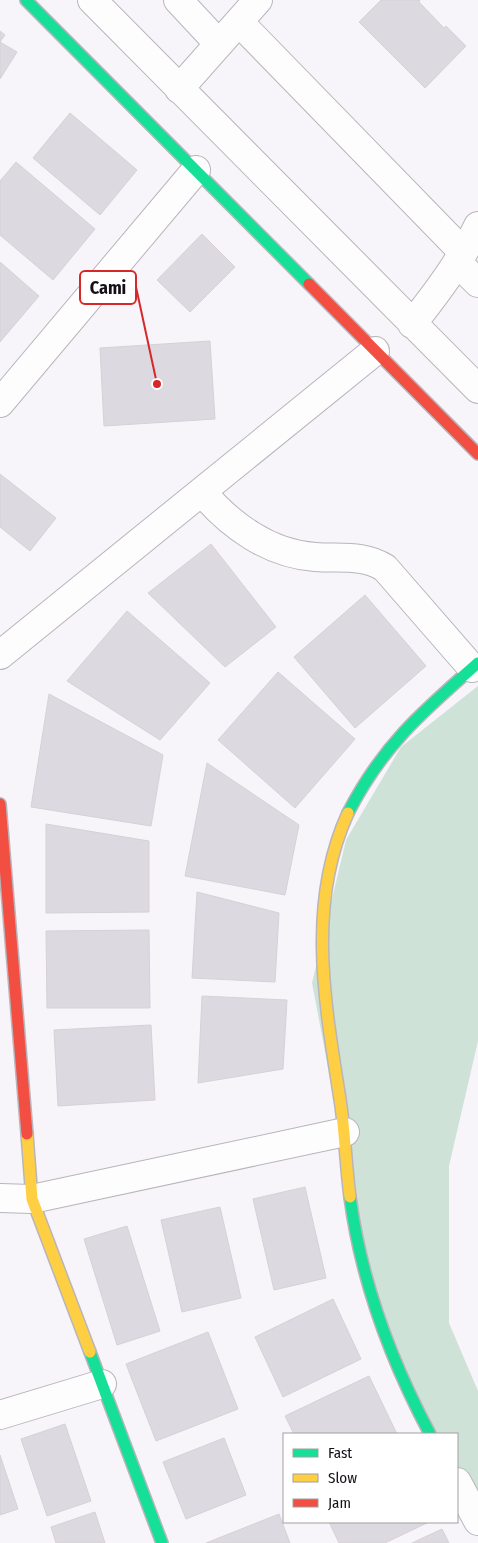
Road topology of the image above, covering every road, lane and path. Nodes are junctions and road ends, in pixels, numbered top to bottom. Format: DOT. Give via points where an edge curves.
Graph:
graph roads {
  1 [pos="26,0"];
  2 [pos="92,0"];
  3 [pos="178,0"];
  4 [pos="258,0"];
  5 [pos="239,22"];
  6 [pos="219,44"];
  7 [pos="178,89"];
  8 [pos="196,170"];
  9 [pos="478,226"];
  10 [pos="460,257"];
  11 [pos="478,283"];
  12 [pos="412,324"];
  13 [pos="375,351"];
  14 [pos="478,390"];
  15 [pos="0,403"];
  16 [pos="478,454"];
  17 [pos="202,492"];
  18 [pos="0,656"];
  19 [pos="475,665"];
  20 [pos="0,804"];
  21 [pos="5,933"];
  22 [pos="345,1132"];
  23 [pos="0,1198"];
  24 [pos="32,1199"];
  25 [pos="102,1384"];
  26 [pos="0,1415"];
  27 [pos="429,1433"];
  28 [pos="458,1484"];
  29 [pos="478,1521"];
  30 [pos="162,1543"];
  1 -- 8 [label="street"];
  2 -- 7 [label="street"];
  3 -- 6 [label="street"];
  4 -- 5 [label="street"];
  5 -- 6 [label="street"];
  5 -- 10 [label="street"];
  6 -- 7 [label="street"];
  7 -- 12 [label="street"];
  8 -- 13 [label="street"];
  8 -- 15 [label="street"];
  9 -- 10 [label="street"];
  10 -- 11 [label="street"];
  10 -- 12 [label="street"];
  12 -- 14 [label="street"];
  13 -- 16 [label="street"];
  13 -- 17 [label="street"];
  17 -- 18 [label="street"];
  17 -- 19 [label="street" via="230,521 279,549 313,557 368,560 385,568"];
  19 -- 22 [label="street" via="414,718 375,764 346,816 333,853 323,901 321,961"];
  20 -- 21 [label="street"];
  21 -- 24 [label="street"];
  22 -- 24 [label="street"];
  22 -- 27 [label="street" via="351,1207 368,1287 397,1370"];
  23 -- 24 [label="street"];
  24 -- 25 [label="street"];
  25 -- 26 [label="street"];
  25 -- 30 [label="street"];
  28 -- 29 [label="street"];
}
